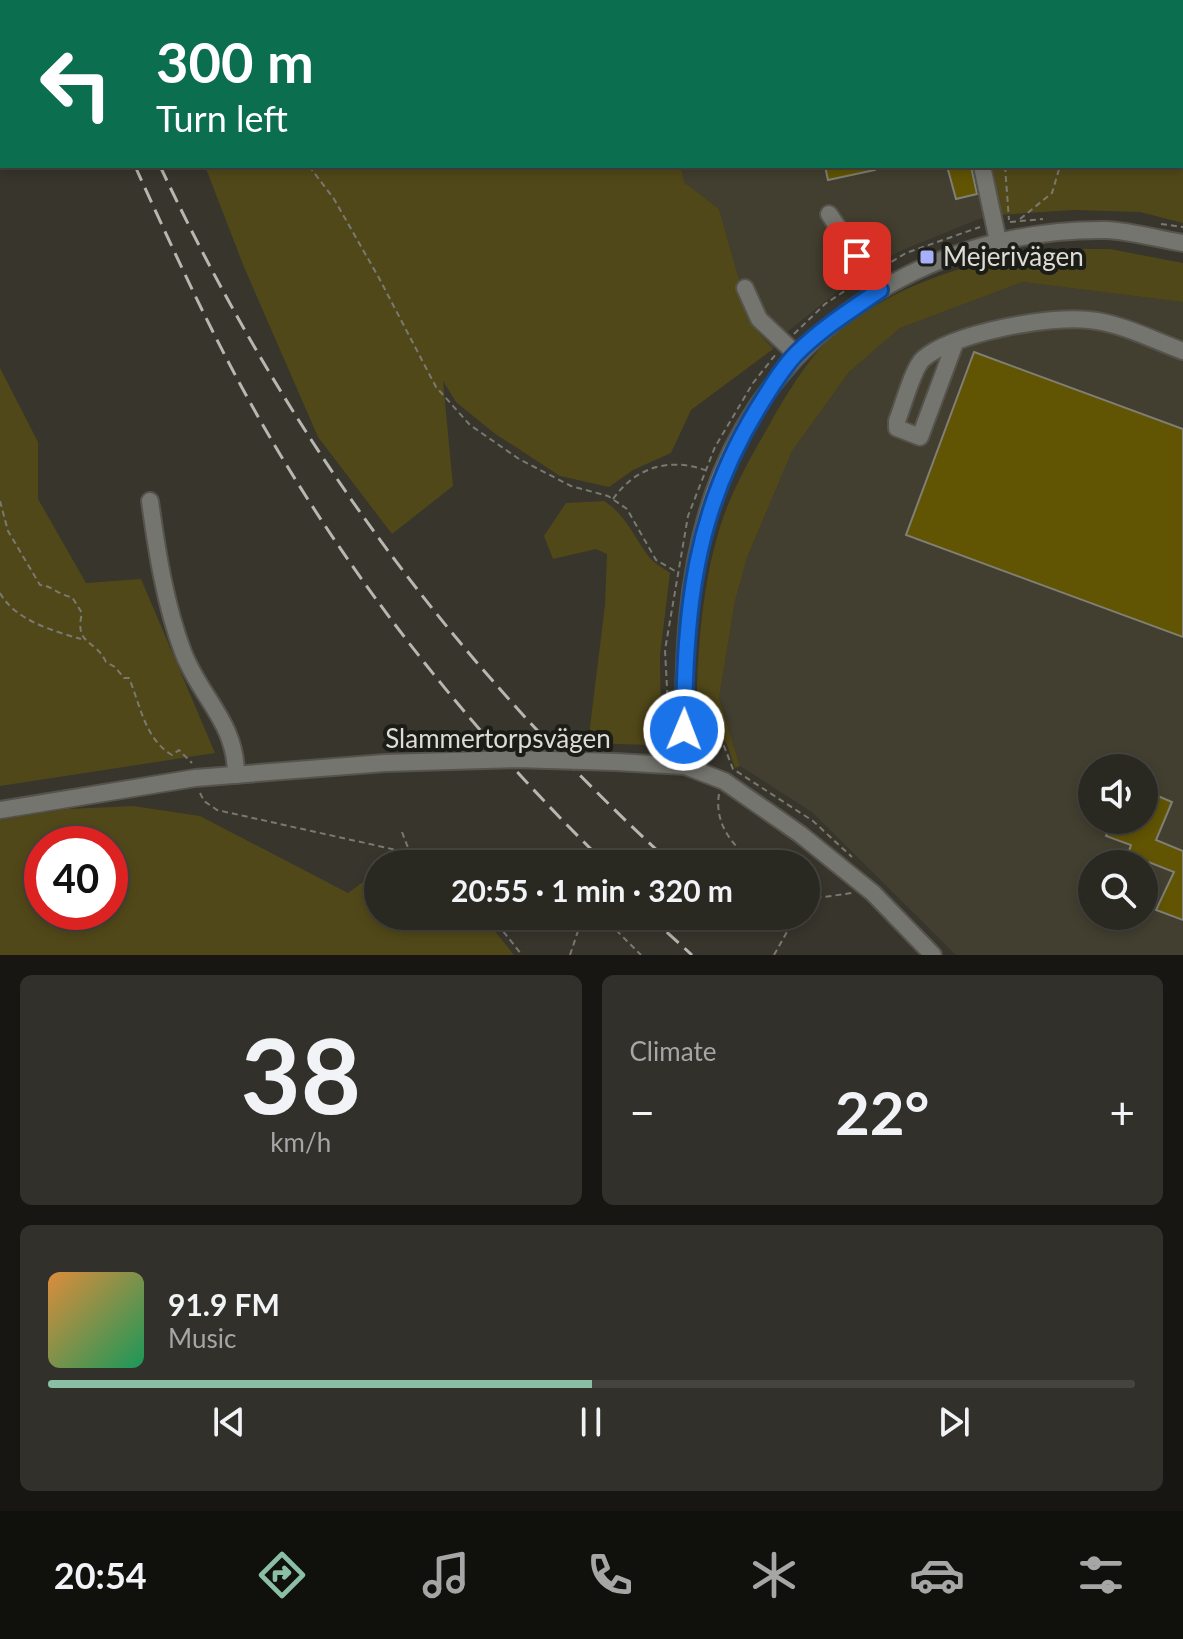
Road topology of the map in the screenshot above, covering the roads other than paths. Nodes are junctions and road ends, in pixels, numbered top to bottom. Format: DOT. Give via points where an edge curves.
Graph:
graph roads {
  1 [pos="983,168"];
  2 [pos="829,214"];
  3 [pos="1001,229"];
  4 [pos="1183,243"];
  5 [pos="745,288"];
  6 [pos="880,290"];
  7 [pos="955,343"];
  8 [pos="790,349"];
  9 [pos="1183,351"];
  10 [pos="150,501"];
  11 [pos="685,766"];
  12 [pos="236,775"];
  13 [pos="0,810"];
  14 [pos="933,955"];
  1 -- 3 [label="street"];
  2 -- 6 [label="street"];
  3 -- 4 [label="street" via="1042,234 1108,230"];
  3 -- 6 [label="street"];
  5 -- 8 [label="street" via="759,319"];
  6 -- 8 [label="street"];
  7 -- 7 [label="street" via="920,437 897,428 920,361"];
  7 -- 9 [label="street" via="978,334 1071,319 1110,325"];
  8 -- 11 [label="street" via="771,388 714,472 688,625"];
  10 -- 12 [label="street" via="160,573 183,651 223,718 236,752"];
  11 -- 12 [label="street, Slammertorpsvägen, bridge" via="515,759"];
  11 -- 14 [label="street, Slammertorpsvägen" via="724,781 800,834 873,893"];
  12 -- 13 [label="street, Slammertorpsvägen" via="194,774"];
}
